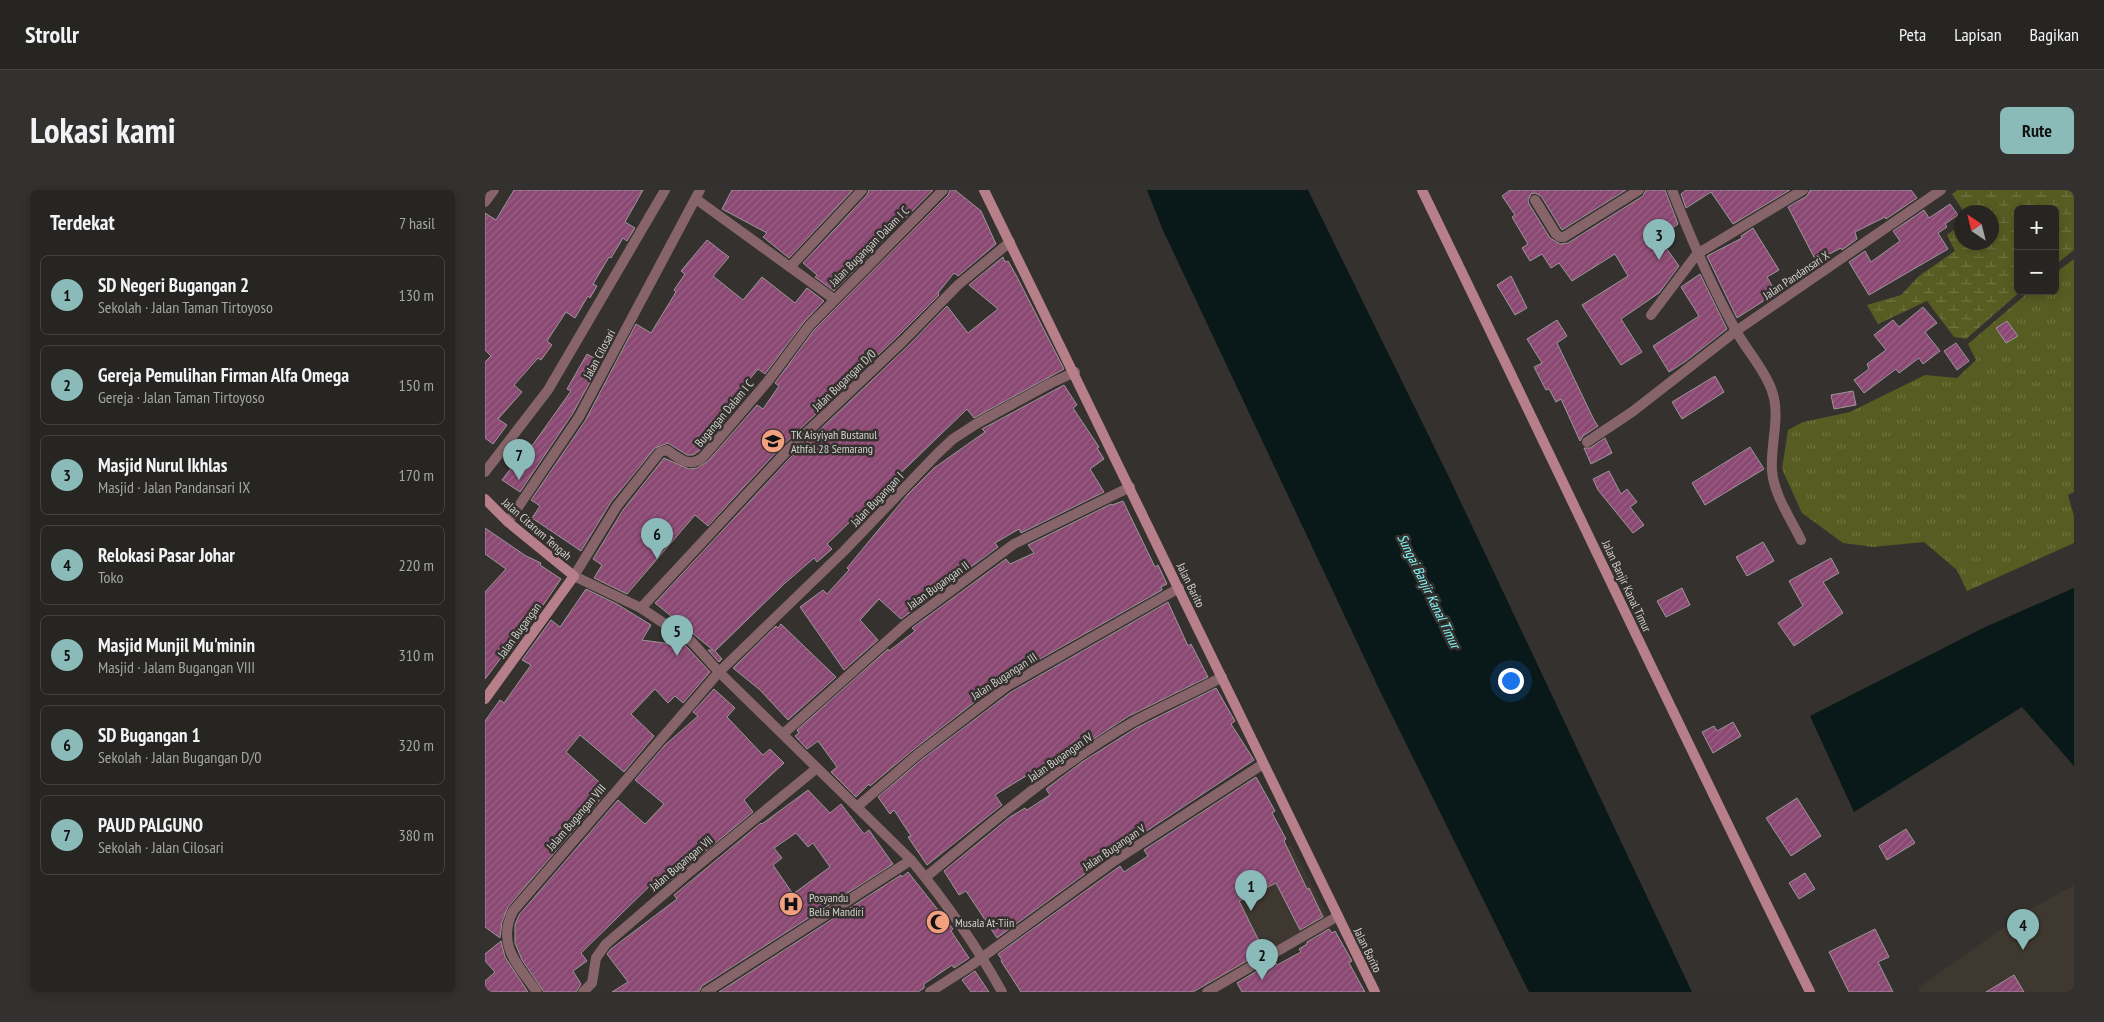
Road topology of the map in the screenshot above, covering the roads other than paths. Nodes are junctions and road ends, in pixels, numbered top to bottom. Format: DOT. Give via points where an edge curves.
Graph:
graph roads {
  1 [pos="494,190"];
  2 [pos="665,190"];
  3 [pos="862,190"];
  4 [pos="943,190"];
  5 [pos="984,190"];
  6 [pos="1422,190"];
  7 [pos="1639,190"];
  8 [pos="1671,190"];
  9 [pos="1803,190"];
  10 [pos="1941,190"];
  11 [pos="698,194"];
  12 [pos="1535,200"];
  13 [pos="485,202"];
  14 [pos="1010,242"];
  15 [pos="1697,254"];
  16 [pos="790,267"];
  17 [pos="834,299"];
  18 [pos="1651,315"];
  19 [pos="1736,331"];
  20 [pos="1075,372"];
  21 [pos="1587,442"];
  22 [pos="485,472"];
  23 [pos="1130,487"];
  24 [pos="487,505"];
  25 [pos="508,522"];
  26 [pos="1801,540"];
  27 [pos="573,576"];
  28 [pos="1179,588"];
  29 [pos="641,608"];
  30 [pos="719,672"];
  31 [pos="1221,676"];
  32 [pos="485,699"];
  33 [pos="783,734"];
  34 [pos="1263,764"];
  35 [pos="817,768"];
  36 [pos="858,806"];
  37 [pos="911,860"];
  38 [pos="926,877"];
  39 [pos="1338,916"];
  40 [pos="982,956"];
  41 [pos="537,992"];
  42 [pos="583,992"];
  43 [pos="706,992"];
  44 [pos="930,992"];
  45 [pos="1002,992"];
  46 [pos="1207,992"];
  47 [pos="1375,992"];
  48 [pos="1810,992"];
  1 -- 13 [label="street"];
  2 -- 22 [label="street, Jalan Cilosari" via="548,390"];
  3 -- 16 [label="street"];
  4 -- 17 [label="street, Jalan Bugangan Dalam I C"];
  5 -- 14 [label="street, Jalan Barito"];
  6 -- 48 [label="street, Jalan Banjir Kanal Timur"];
  7 -- 12 [label="street" via="1571,234 1560,237"];
  8 -- 15 [label="street"];
  9 -- 15 [label="street"];
  10 -- 19 [label="street, Jalan Pandansari X"];
  11 -- 16 [label="street"];
  11 -- 25 [label="street, Jalan Cilosari" via="579,418"];
  14 -- 20 [label="street, Jalan Barito"];
  14 -- 29 [label="street, Jalan Bugangan D/0" via="958,285 785,453"];
  15 -- 18 [label="street"];
  15 -- 19 [label="street"];
  16 -- 17 [label="street"];
  17 -- 27 [label="street, Bugangan Dalam I C" via="701,460 685,462 665,450 657,456 617,506"];
  19 -- 21 [label="street, Jalan Pandansari X" via="1632,412"];
  19 -- 26 [label="street" via="1767,378 1773,393 1773,477"];
  20 -- 23 [label="street, Jalan Barito"];
  20 -- 30 [label="street, Jalan Bugangan I" via="953,439"];
  23 -- 28 [label="street, Jalan Barito"];
  23 -- 33 [label="street, Jalan Bugangan II" via="1014,544 905,624"];
  24 -- 25 [label="street, Jalan Citarum Tengah"];
  25 -- 27 [label="street, Jalan Citarum Tengah"];
  27 -- 29 [label="street"];
  27 -- 32 [label="street, Jalan Bugangan"];
  28 -- 31 [label="street, Jalan Barito"];
  28 -- 36 [label="street, Jalan Bugangan III" via="1007,686 923,750"];
  29 -- 30 [label="street" via="692,642"];
  30 -- 33 [label="street"];
  30 -- 41 [label="street, Jalam Bugangan VIII" via="513,911 507,927 507,946"];
  31 -- 34 [label="street, Jalan Barito"];
  31 -- 38 [label="street, Jalan Bugangan IV" via="1133,722 1081,756"];
  33 -- 35 [label="street"];
  34 -- 39 [label="street, Jalan Barito"];
  34 -- 40 [label="street, Jalan Bugangan V" via="1117,859"];
  35 -- 36 [label="street"];
  35 -- 42 [label="street, Jalan Bugangan VII" via="606,944 596,958 592,983"];
  36 -- 37 [label="street"];
  37 -- 38 [label="street"];
  37 -- 43 [label="street"];
  38 -- 40 [label="street"];
  39 -- 46 [label="street"];
  39 -- 47 [label="street, Jalan Barito"];
  40 -- 44 [label="street, Jalan Bugangan V"];
  40 -- 45 [label="street"];
}
